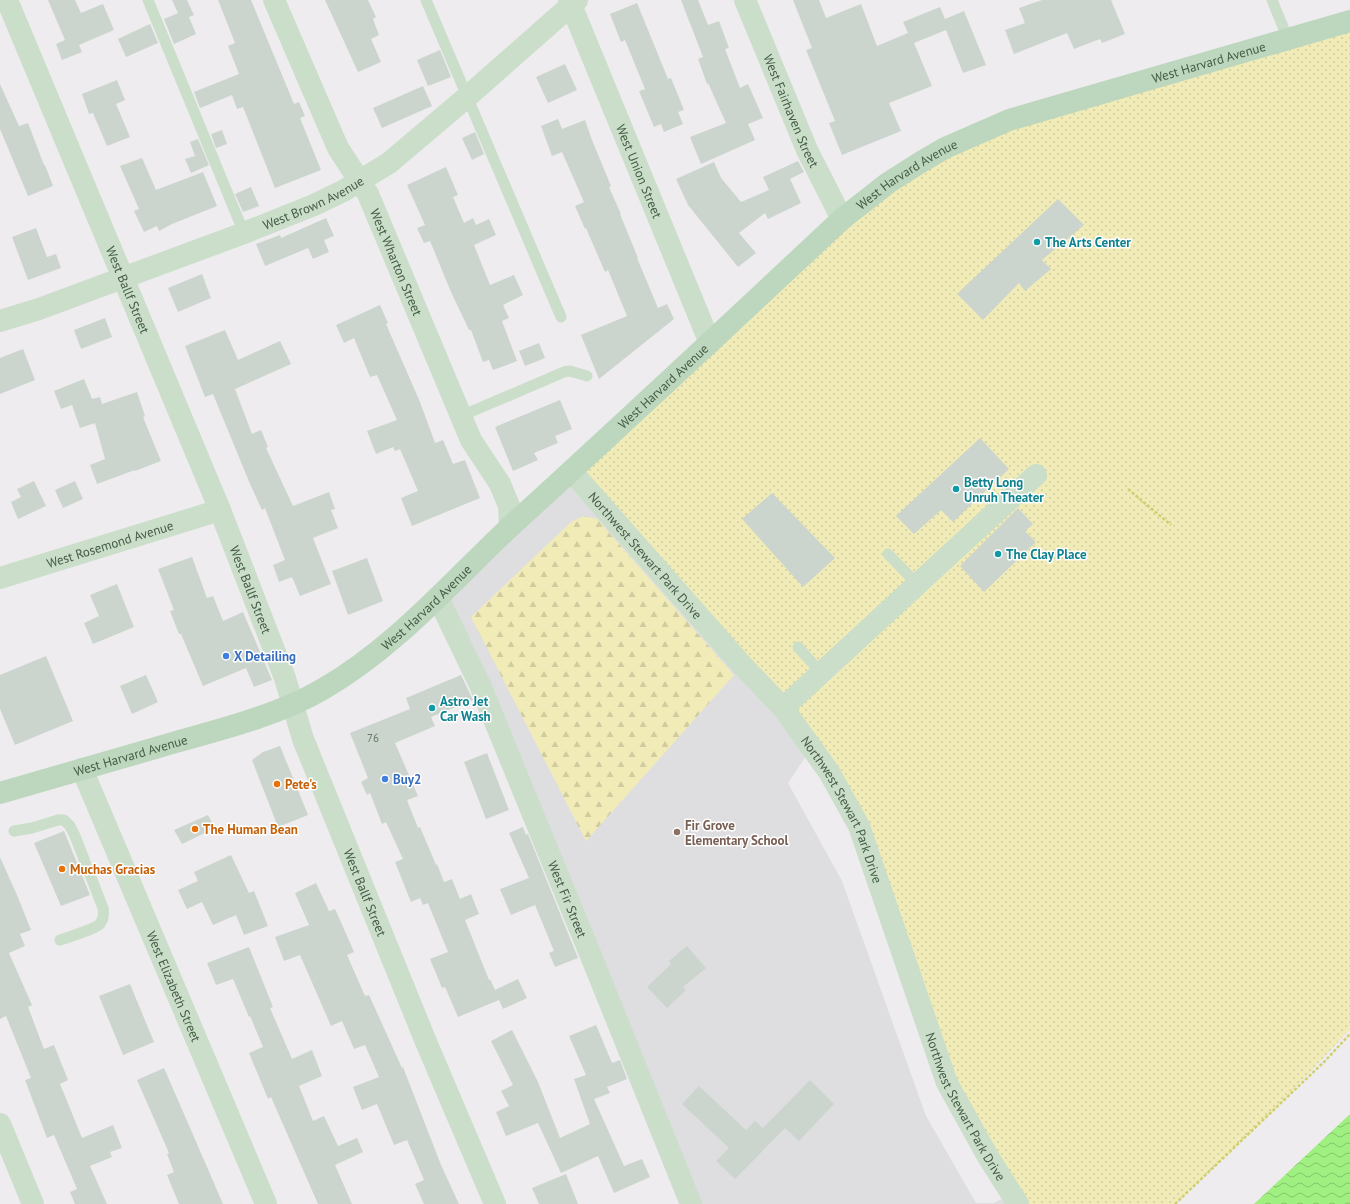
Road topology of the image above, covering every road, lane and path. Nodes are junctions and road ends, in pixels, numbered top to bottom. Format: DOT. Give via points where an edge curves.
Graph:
graph roads {
  1 [pos="7,0"];
  2 [pos="148,0"];
  3 [pos="274,0"];
  4 [pos="426,0"];
  5 [pos="745,0"];
  6 [pos="1272,0"];
  7 [pos="573,2"];
  8 [pos="1350,21"];
  9 [pos="1288,39"];
  10 [pos="467,97"];
  11 [pos="359,181"];
  12 [pos="842,219"];
  13 [pos="244,233"];
  14 [pos="122,278"];
  15 [pos="561,317"];
  16 [pos="0,321"];
  17 [pos="710,343"];
  18 [pos="587,376"];
  19 [pos="461,416"];
  20 [pos="572,472"];
  21 [pos="1036,475"];
  22 [pos="1128,489"];
  23 [pos="220,510"];
  24 [pos="1171,525"];
  25 [pos="510,527"];
  26 [pos="888,554"];
  27 [pos="0,578"];
  28 [pos="917,584"];
  29 [pos="438,598"];
  30 [pos="798,647"];
  31 [pos="821,673"];
  32 [pos="292,704"];
  33 [pos="783,708"];
  34 [pos="82,769"];
  35 [pos="0,793"];
  36 [pos="14,831"];
  37 [pos="60,940"];
  38 [pos="1350,1034"];
  39 [pos="0,1124"];
  40 [pos="33,1204"];
  41 [pos="266,1204"];
  42 [pos="495,1204"];
  43 [pos="690,1204"];
  44 [pos="1018,1204"];
  45 [pos="1175,1204"];
  1 -- 14 [label="street, West Ballf Street"];
  2 -- 13 [label="lane"];
  3 -- 11 [label="street, West Wharton Street" via="338,148"];
  4 -- 10 [label="lane"];
  5 -- 12 [label="street, West Fairhaven Street" via="807,150"];
  6 -- 9 [label="lane"];
  7 -- 10 [label="street, West Brown Avenue"];
  7 -- 17 [label="street, West Union Street"];
  8 -- 9 [label="main road, West Harvard Avenue"];
  9 -- 12 [label="main road, West Harvard Avenue" via="1002,123 945,148 921,162 888,183"];
  10 -- 11 [label="street, West Brown Avenue" via="389,163"];
  10 -- 15 [label="lane"];
  11 -- 13 [label="street, West Brown Avenue" via="314,205"];
  11 -- 19 [label="street, West Wharton Street" via="368,194"];
  12 -- 17 [label="main road, West Harvard Avenue"];
  13 -- 14 [label="street, West Brown Avenue"];
  14 -- 16 [label="street, West Brown Avenue" via="39,310"];
  14 -- 23 [label="street, West Ballf Street"];
  17 -- 20 [label="main road, West Harvard Avenue"];
  18 -- 19 [label="lane" via="570,371 564,372"];
  19 -- 25 [label="street, West Wharton Street" via="472,440 500,484 509,506"];
  20 -- 25 [label="main road, West Harvard Avenue"];
  20 -- 33 [label="street, Northwest Stewart Park Drive" via="746,670"];
  21 -- 28 [label="street"];
  22 -- 24 [label="path"];
  23 -- 27 [label="street, West Rosemond Avenue"];
  23 -- 32 [label="street, West Ballf Street" via="285,678"];
  25 -- 29 [label="main road, West Harvard Avenue"];
  26 -- 28 [label="lane"];
  28 -- 31 [label="street"];
  29 -- 32 [label="main road, West Harvard Avenue" via="368,659 322,690"];
  29 -- 43 [label="street, West Fir Street" via="480,685"];
  30 -- 31 [label="lane"];
  31 -- 33 [label="street"];
  32 -- 34 [label="main road, West Harvard Avenue" via="214,731"];
  32 -- 42 [label="street, West Ballf Street" via="303,739 426,1042"];
  33 -- 44 [label="street, Northwest Stewart Park Drive" via="829,772 859,826 946,1083"];
  34 -- 35 [label="main road, West Harvard Avenue"];
  34 -- 41 [label="street, West Elizabeth Street"];
  36 -- 37 [label="lane" via="64,820 75,836 103,908 104,917 100,924"];
  38 -- 45 [label="path"];
  39 -- 40 [label="street"];
}
